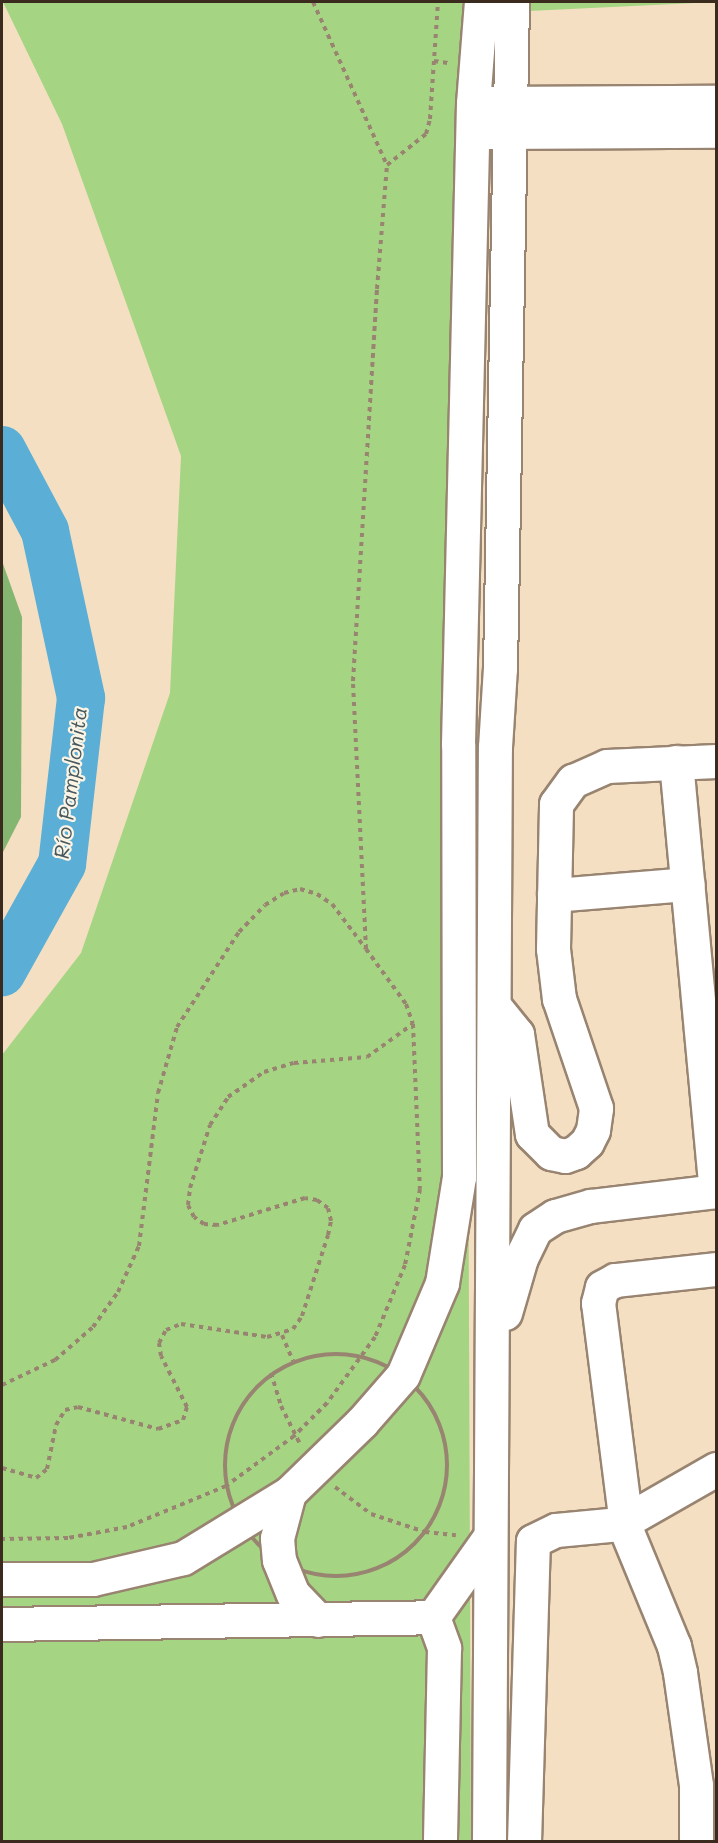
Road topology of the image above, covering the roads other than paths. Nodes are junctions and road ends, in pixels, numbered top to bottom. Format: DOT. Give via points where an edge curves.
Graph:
graph roads {
  1 [pos="481,2"];
  2 [pos="512,2"];
  3 [pos="717,102"];
  4 [pos="473,117"];
  5 [pos="512,118"];
  6 [pos="717,131"];
  7 [pos="461,662"];
  8 [pos="500,668"];
  9 [pos="458,744"];
  10 [pos="495,747"];
  11 [pos="717,761"];
  12 [pos="676,762"];
  13 [pos="688,884"];
  14 [pos="554,895"];
  15 [pos="495,1007"];
  16 [pos="716,1191"];
  17 [pos="717,1269"];
  18 [pos="494,1349"];
  19 [pos="717,1470"];
  20 [pos="289,1493"];
  21 [pos="625,1522"];
  22 [pos="489,1538"];
  23 [pos="2,1579"];
  24 [pos="433,1617"];
  25 [pos="318,1620"];
  26 [pos="2,1624"];
  27 [pos="440,1842"];
  28 [pos="489,1842"];
  29 [pos="524,1842"];
  30 [pos="696,1842"];
  1 -- 4 [label="street"];
  2 -- 5 [label="street"];
  3 -- 5 [label="street"];
  4 -- 5 [label="street"];
  4 -- 7 [label="street"];
  5 -- 6 [label="street"];
  5 -- 8 [label="street"];
  7 -- 8 [label="street" via="481,674"];
  7 -- 9 [label="street"];
  8 -- 10 [label="street"];
  9 -- 10 [label="street" via="463,736 483,731"];
  9 -- 20 [label="street" via="459,1177 442,1283 403,1375"];
  10 -- 15 [label="street"];
  11 -- 12 [label="street"];
  12 -- 13 [label="street"];
  12 -- 14 [label="street" via="607,766 573,781 556,804 554,815"];
  13 -- 14 [label="street"];
  13 -- 16 [label="street"];
  14 -- 15 [label="street" via="559,999 596,1108 593,1130 576,1152 565,1156 551,1153 532,1134 517,1034"];
  15 -- 18 [label="street"];
  16 -- 18 [label="street" via="591,1206 555,1216 535,1229 521,1258"];
  17 -- 21 [label="street" via="615,1280 598,1293"];
  18 -- 22 [label="street"];
  19 -- 21 [label="street"];
  20 -- 23 [label="street" via="183,1558 93,1579"];
  20 -- 25 [label="street" via="277,1538 279,1560 293,1594"];
  21 -- 29 [label="street" via="556,1530 533,1541"];
  21 -- 30 [label="street" via="639,1569 674,1646 680,1672 696,1785"];
  22 -- 24 [label="street"];
  22 -- 28 [label="street"];
  24 -- 25 [label="street"];
  24 -- 27 [label="street" via="444,1648"];
  25 -- 26 [label="street"];
}
